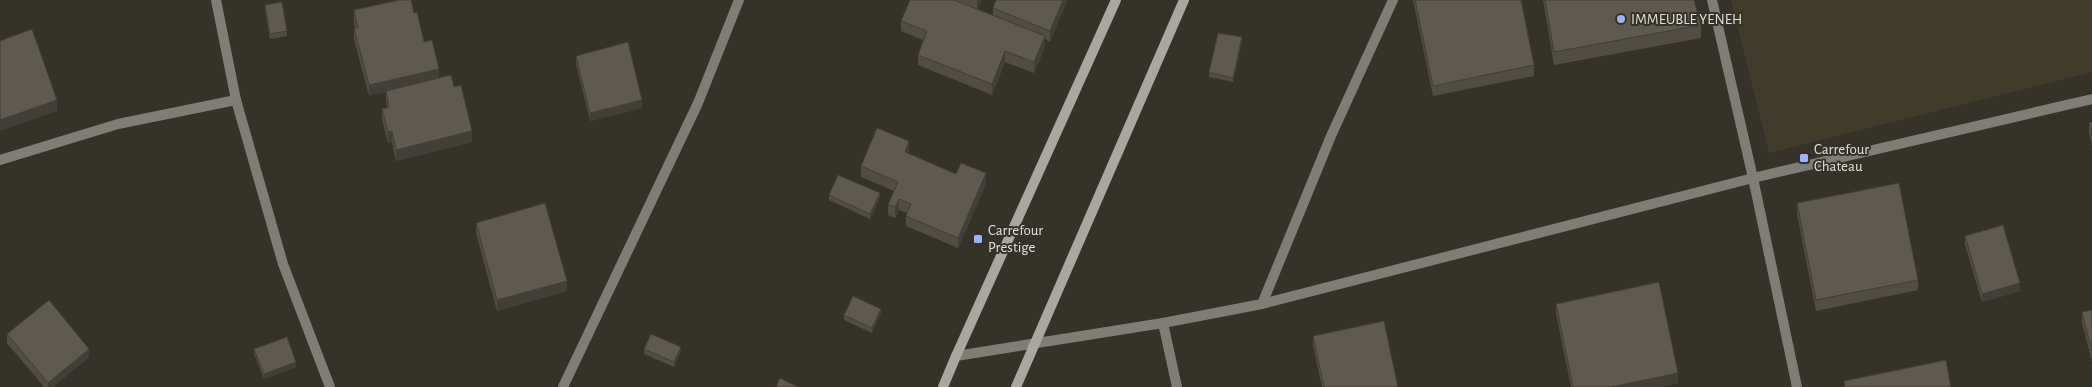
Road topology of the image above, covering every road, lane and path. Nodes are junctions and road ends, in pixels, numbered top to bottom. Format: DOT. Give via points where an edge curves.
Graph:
graph roads {
  1 [pos="216,0"];
  2 [pos="739,0"];
  3 [pos="1116,0"];
  4 [pos="1184,0"];
  5 [pos="1392,0"];
  6 [pos="1712,0"];
  7 [pos="2092,99"];
  8 [pos="236,100"];
  9 [pos="0,160"];
  10 [pos="1753,178"];
  11 [pos="1262,304"];
  12 [pos="1163,323"];
  13 [pos="1034,345"];
  14 [pos="956,356"];
  15 [pos="330,387"];
  16 [pos="563,387"];
  17 [pos="943,387"];
  18 [pos="1016,387"];
  19 [pos="1177,387"];
  20 [pos="1797,387"];
  1 -- 8 [label="street"];
  2 -- 16 [label="street" via="698,103"];
  3 -- 14 [label="main road"];
  4 -- 13 [label="main road"];
  5 -- 11 [label="street" via="1331,136"];
  6 -- 10 [label="street"];
  7 -- 10 [label="street"];
  8 -- 9 [label="street" via="118,124"];
  8 -- 15 [label="street" via="283,264"];
  10 -- 11 [label="street"];
  10 -- 20 [label="street"];
  11 -- 12 [label="street"];
  12 -- 13 [label="street"];
  12 -- 19 [label="street"];
  13 -- 14 [label="street"];
  13 -- 18 [label="main road"];
  14 -- 17 [label="main road"];
}
